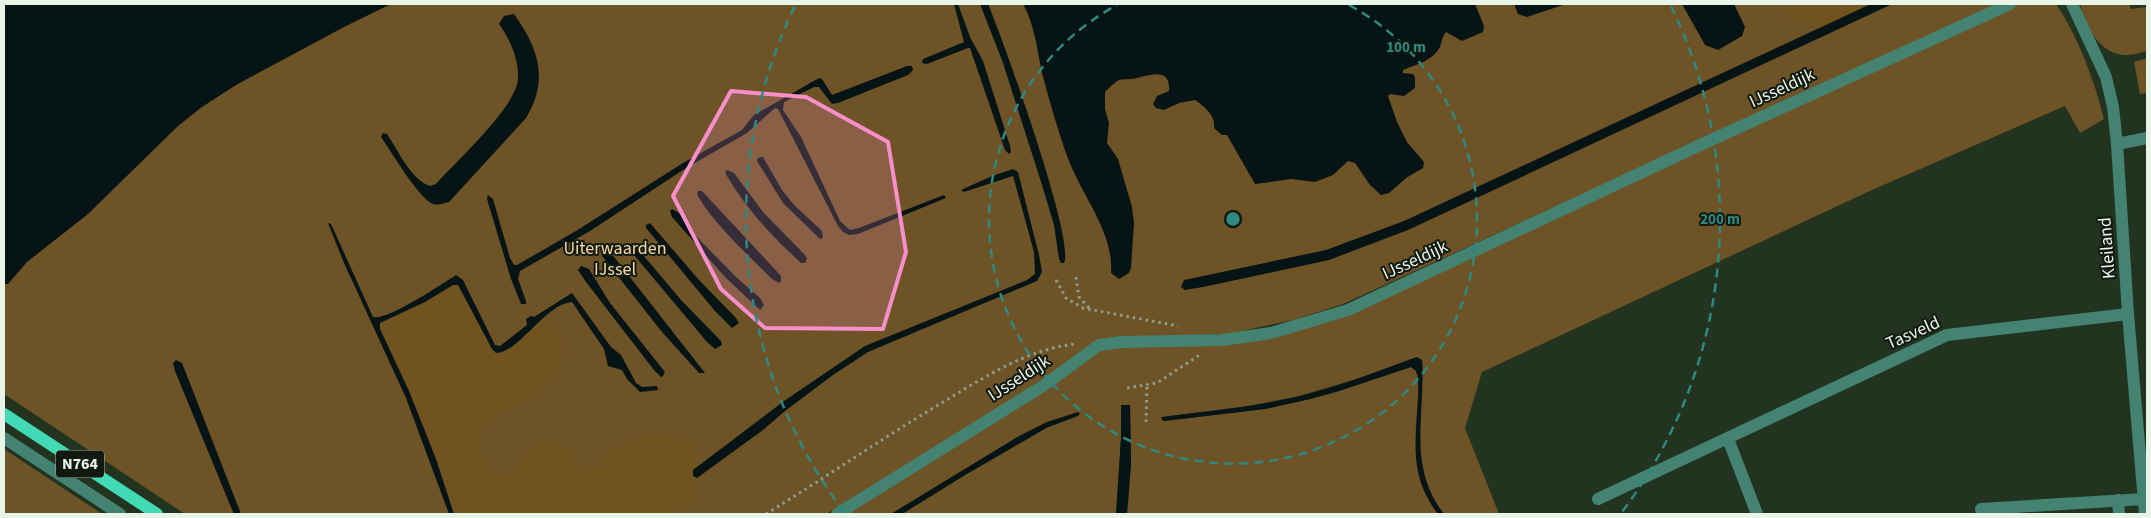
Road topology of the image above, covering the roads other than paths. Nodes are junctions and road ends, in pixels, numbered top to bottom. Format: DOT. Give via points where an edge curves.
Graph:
graph roads {
  1 [pos="2010,4"];
  2 [pos="2072,4"];
  3 [pos="2147,138"];
  4 [pos="2118,144"];
  5 [pos="2128,314"];
  6 [pos="2142,403"];
  7 [pos="4,414"];
  8 [pos="4,438"];
  9 [pos="1728,438"];
  10 [pos="1598,499"];
  11 [pos="2144,499"];
  12 [pos="2118,500"];
  13 [pos="120,514"];
  14 [pos="157,514"];
  15 [pos="837,514"];
  16 [pos="1757,514"];
  17 [pos="1983,514"];
  18 [pos="2119,514"];
  19 [pos="2145,514"];
  1 -- 15 [label="street, IJsseldijk" via="1348,310 1271,332 1222,340 1099,345 1043,386"];
  2 -- 4 [label="street, Kleiland" via="2106,77"];
  3 -- 4 [label="street"];
  4 -- 5 [label="street, Kleiland"];
  5 -- 6 [label="street, Kleiland"];
  5 -- 9 [label="street, Tasveld" via="1947,334"];
  6 -- 11 [label="street, Kleiland"];
  7 -- 14 [label="main road, N764"];
  8 -- 13 [label="street"];
  9 -- 10 [label="street, Tasveld"];
  9 -- 16 [label="street"];
  11 -- 12 [label="street"];
  11 -- 19 [label="street, Kleiland"];
  12 -- 17 [label="street" via="1981,509"];
  12 -- 18 [label="street"];
}
